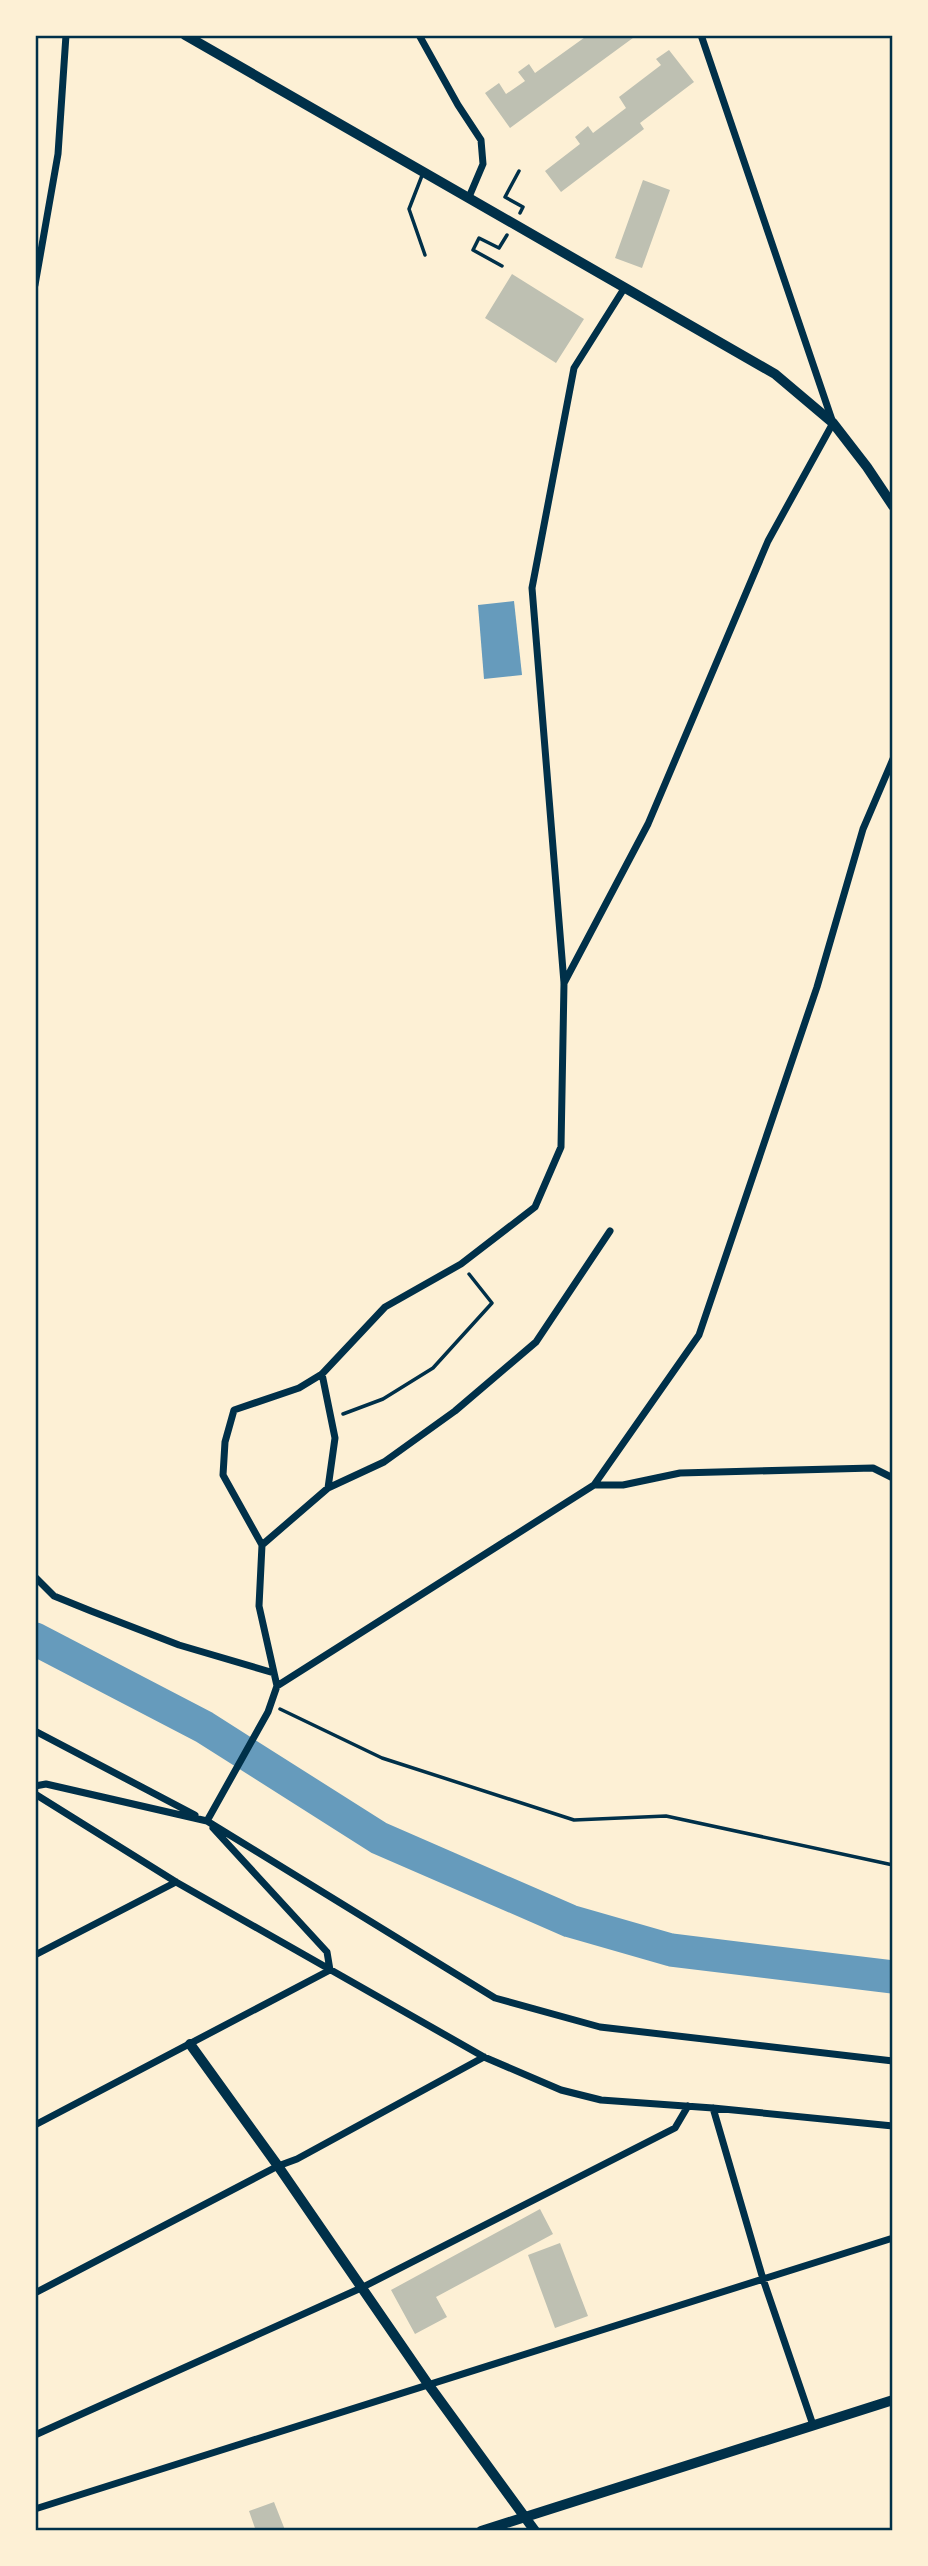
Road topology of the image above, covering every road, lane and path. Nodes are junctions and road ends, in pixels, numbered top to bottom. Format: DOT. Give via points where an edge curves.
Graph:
graph roads {
  1 [pos="66,35"];
  2 [pos="185,35"];
  3 [pos="419,35"];
  4 [pos="701,35"];
  5 [pos="519,171"];
  6 [pos="423,173"];
  7 [pos="469,197"];
  8 [pos="523,207"];
  9 [pos="499,248"];
  10 [pos="425,255"];
  11 [pos="502,266"];
  12 [pos="35,285"];
  13 [pos="625,287"];
  14 [pos="833,423"];
  15 [pos="893,506"];
  16 [pos="893,760"];
  17 [pos="564,983"];
  18 [pos="610,1231"];
  19 [pos="461,1264"];
  20 [pos="322,1374"];
  21 [pos="331,1419"];
  22 [pos="893,1478"];
  23 [pos="594,1485"];
  24 [pos="328,1488"];
  25 [pos="262,1545"];
  26 [pos="35,1577"];
  27 [pos="274,1673"];
  28 [pos="277,1686"];
  29 [pos="270,1709"];
  30 [pos="35,1731"];
  31 [pos="35,1786"];
  32 [pos="35,1794"];
  33 [pos="207,1821"];
  34 [pos="893,1865"];
  35 [pos="176,1882"];
  36 [pos="35,1955"];
  37 [pos="330,1970"];
  38 [pos="190,2044"];
  39 [pos="484,2057"];
  40 [pos="893,2061"];
  41 [pos="688,2106"];
  42 [pos="713,2108"];
  43 [pos="35,2125"];
  44 [pos="893,2126"];
  45 [pos="278,2166"];
  46 [pos="893,2238"];
  47 [pos="763,2278"];
  48 [pos="361,2288"];
  49 [pos="35,2293"];
  50 [pos="428,2384"];
  51 [pos="893,2400"];
  52 [pos="813,2425"];
  53 [pos="35,2435"];
  54 [pos="35,2509"];
  55 [pos="525,2517"];
  56 [pos="481,2531"];
  57 [pos="535,2531"];
  1 -- 12 [label="street" via="58,154"];
  2 -- 6 [label="street"];
  3 -- 7 [label="street" via="481,140 483,164"];
  4 -- 14 [label="street"];
  5 -- 8 [label="path" via="505,197"];
  6 -- 7 [label="street"];
  6 -- 10 [label="lane" via="409,209"];
  7 -- 13 [label="street"];
  9 -- 11 [label="path" via="479,238 473,250"];
  13 -- 14 [label="street" via="775,374"];
  13 -- 17 [label="street" via="575,368 532,588"];
  14 -- 15 [label="street"];
  14 -- 17 [label="street" via="768,541 648,824"];
  16 -- 23 [label="street" via="863,829 817,987 699,1335"];
  17 -- 19 [label="street" via="561,1147 535,1207"];
  18 -- 24 [label="street" via="536,1342 455,1411 384,1462"];
  19 -- 20 [label="street" via="385,1307"];
  19 -- 21 [label="path" via="492,1303 433,1368 383,1399"];
  20 -- 21 [label="street"];
  20 -- 25 [label="street" via="299,1388 234,1410 225,1442 223,1475"];
  21 -- 24 [label="street" via="335,1438"];
  22 -- 23 [label="street" via="873,1468 680,1473 622,1485"];
  23 -- 28 [label="street"];
  24 -- 25 [label="street"];
  25 -- 27 [label="street" via="258,1606"];
  26 -- 27 [label="street" via="54,1596 91,1611 179,1645"];
  27 -- 28 [label="street"];
  28 -- 29 [label="street"];
  29 -- 33 [label="street"];
  29 -- 34 [label="path" via="382,1758 574,1821 666,1816"];
  30 -- 33 [label="street"];
  31 -- 33 [label="street" via="46,1784"];
  32 -- 35 [label="street"];
  33 -- 37 [label="street" via="327,1952"];
  33 -- 40 [label="street" via="495,1998 600,2027"];
  35 -- 36 [label="street"];
  35 -- 37 [label="street"];
  37 -- 38 [label="street"];
  37 -- 39 [label="street"];
  38 -- 43 [label="street"];
  38 -- 45 [label="street"];
  39 -- 41 [label="street" via="561,2090 601,2100"];
  39 -- 45 [label="street"];
  41 -- 42 [label="street"];
  41 -- 48 [label="street" via="675,2128"];
  42 -- 44 [label="street"];
  42 -- 47 [label="street"];
  45 -- 48 [label="street"];
  45 -- 49 [label="street"];
  46 -- 47 [label="street"];
  47 -- 50 [label="street"];
  47 -- 52 [label="street"];
  48 -- 50 [label="street"];
  48 -- 53 [label="street"];
  50 -- 54 [label="street"];
  50 -- 55 [label="street"];
  51 -- 52 [label="street"];
  52 -- 55 [label="street"];
  55 -- 56 [label="street"];
  55 -- 57 [label="street"];
}
